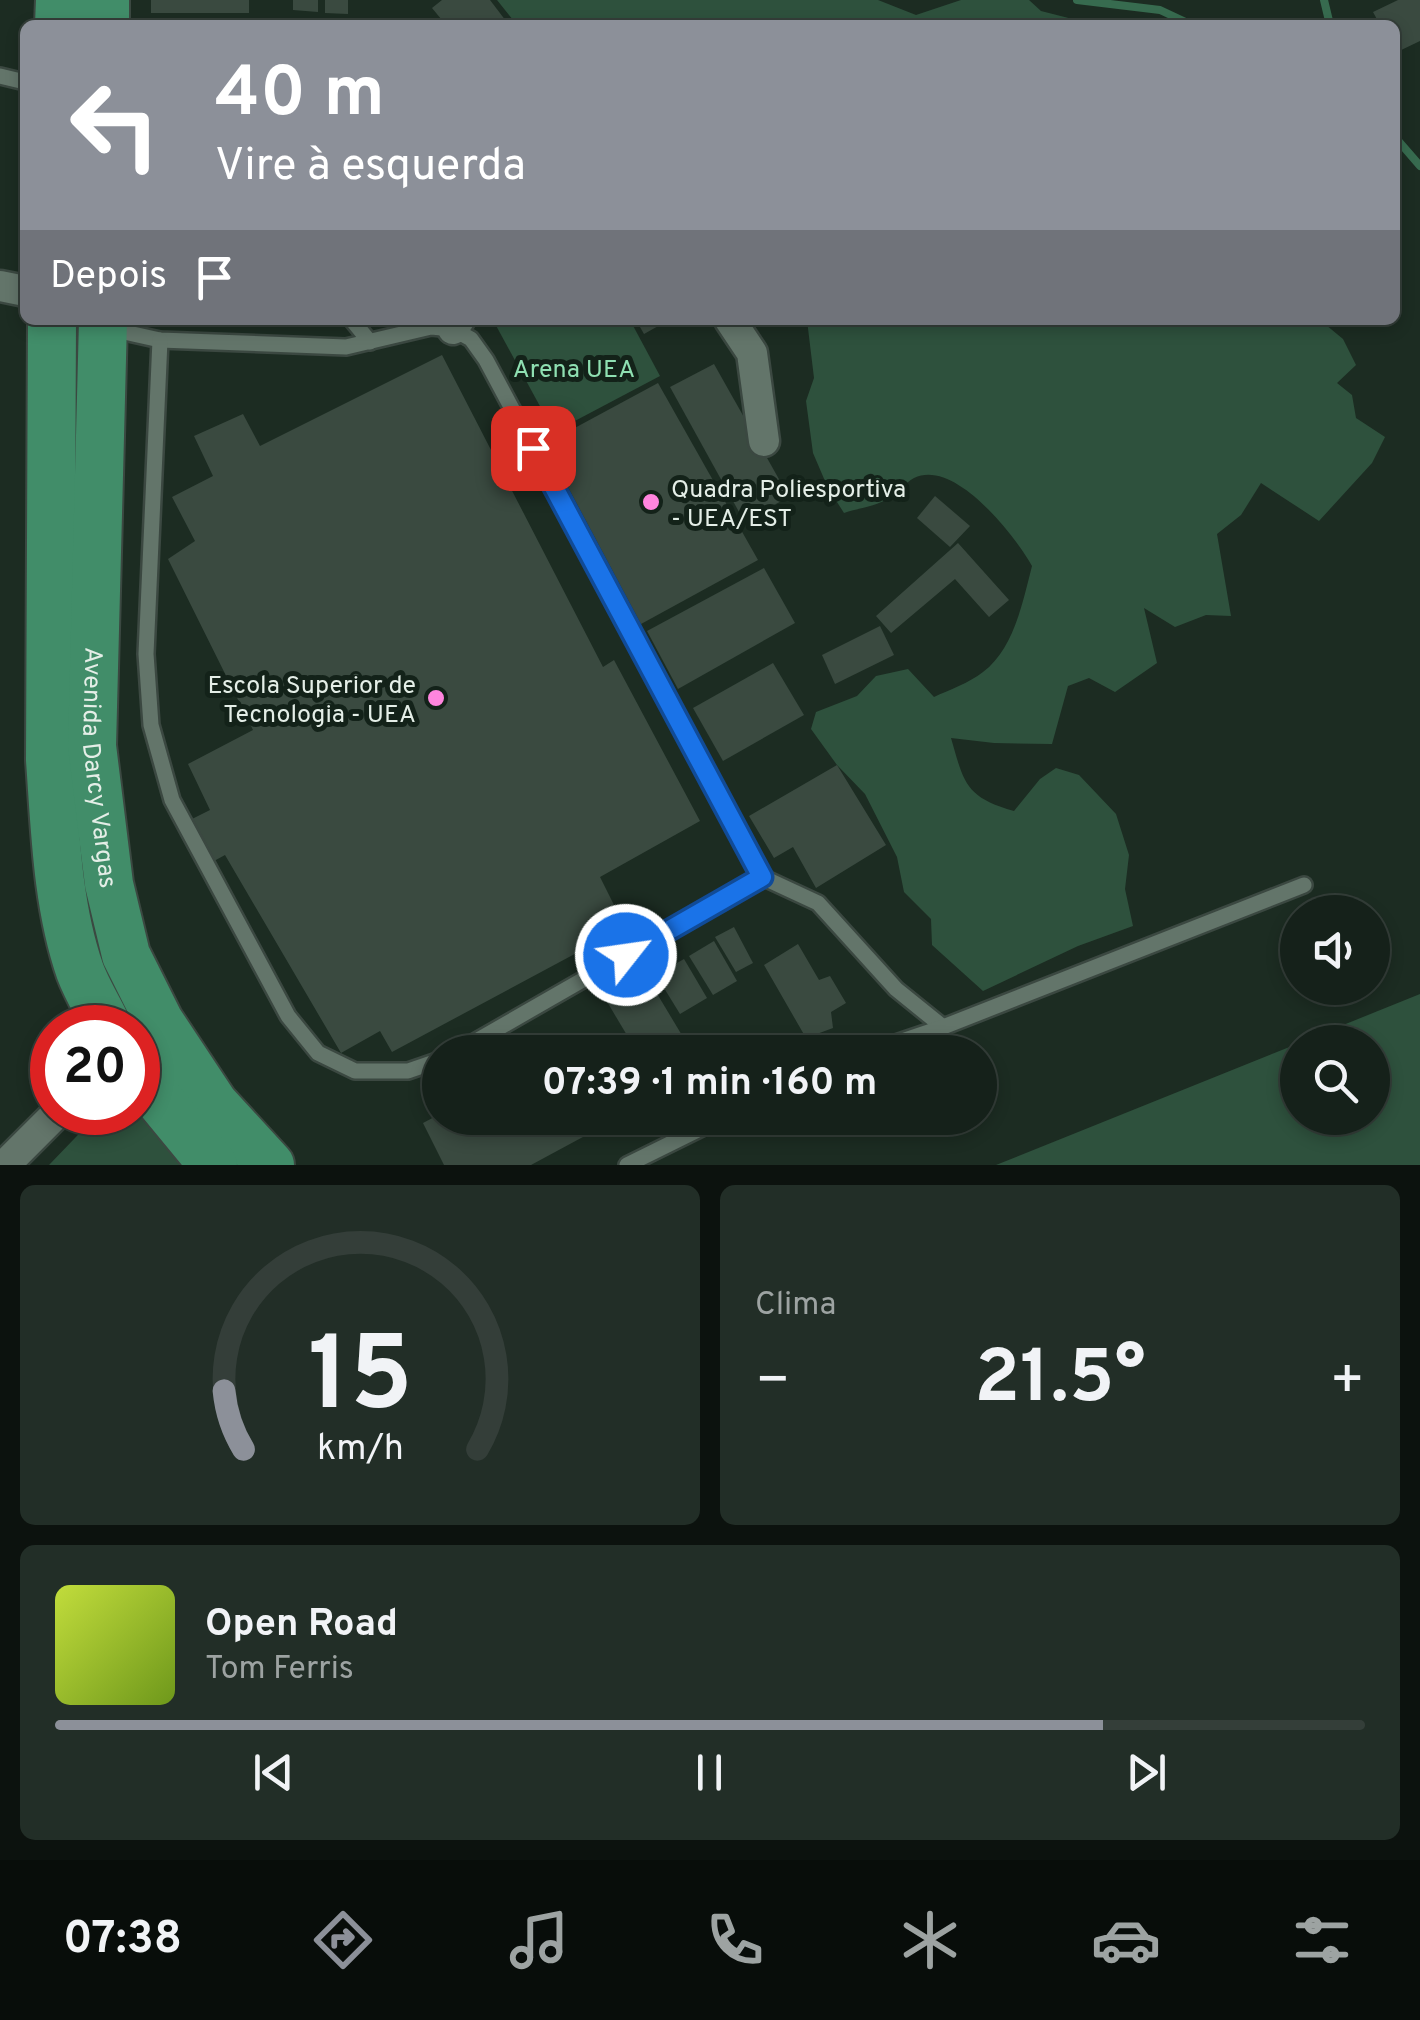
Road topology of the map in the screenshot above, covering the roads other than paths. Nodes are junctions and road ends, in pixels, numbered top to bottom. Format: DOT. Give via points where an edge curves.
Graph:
graph roads {
  1 [pos="52,325"];
  2 [pos="103,325"];
  3 [pos="107,325"];
  4 [pos="356,325"];
  5 [pos="456,325"];
  6 [pos="735,325"];
  7 [pos="160,340"];
  8 [pos="370,342"];
  9 [pos="764,441"];
  10 [pos="762,877"];
  11 [pos="1304,885"];
  12 [pos="97,1005"];
  13 [pos="943,1027"];
  14 [pos="487,1035"];
  15 [pos="919,1035"];
  16 [pos="422,1066"];
  17 [pos="160,1103"];
  18 [pos="35,1135"];
  19 [pos="688,1135"];
  20 [pos="6,1165"];
  21 [pos="214,1165"];
  22 [pos="270,1165"];
  23 [pos="627,1165"];
  1 -- 12 [label="main road, Avenida Darcy Vargas" via="50,760 67,920"];
  2 -- 22 [label="main road, Avenida Darcy Vargas" via="92,746 109,884 126,955 159,1021 214,1104"];
  3 -- 7 [label="lane"];
  4 -- 8 [label="lane"];
  5 -- 8 [label="lane"];
  5 -- 10 [label="lane" via="486,360"];
  6 -- 9 [label="street" via="752,353"];
  7 -- 8 [label="lane" via="346,347"];
  7 -- 16 [label="lane" via="146,654 151,725 172,800 288,1016 318,1053 355,1071"];
  10 -- 13 [label="lane" via="818,903 896,989"];
  10 -- 14 [label="lane"];
  11 -- 13 [label="lane"];
  13 -- 15 [label="lane"];
  17 -- 21 [label="main road"];
  18 -- 20 [label="street"];
  19 -- 23 [label="lane"];
}
